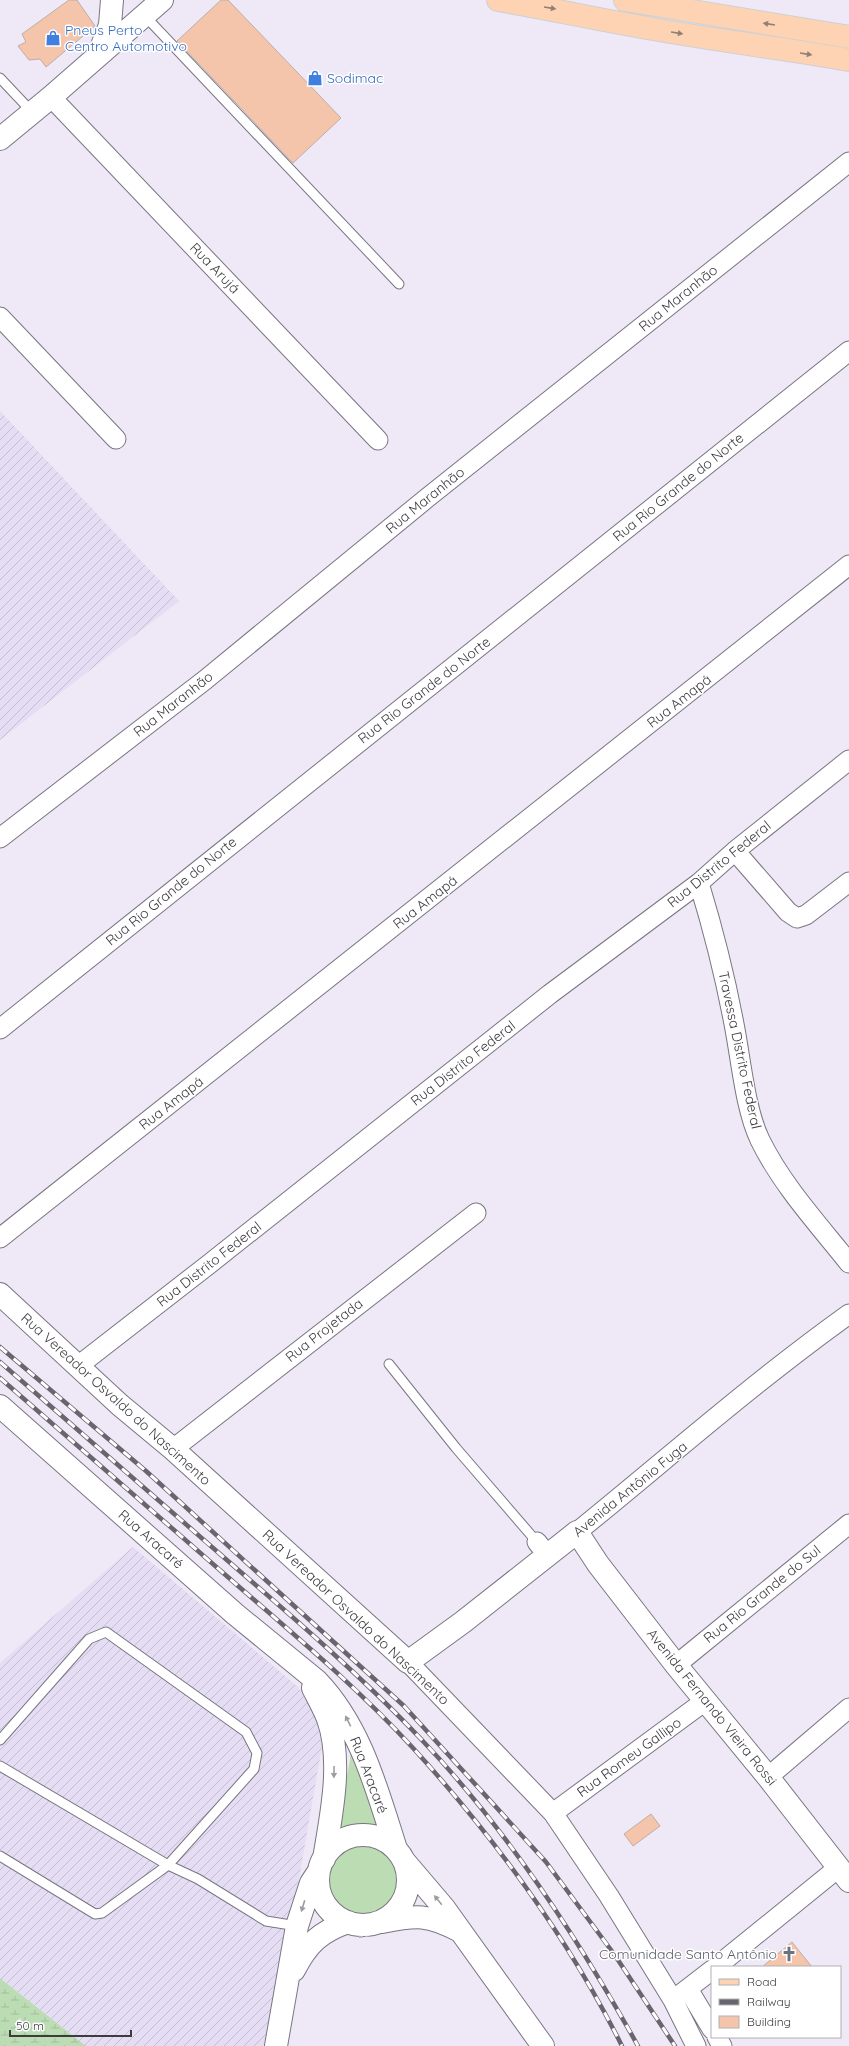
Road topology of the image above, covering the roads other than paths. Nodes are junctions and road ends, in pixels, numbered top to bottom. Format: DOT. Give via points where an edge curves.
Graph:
graph roads {
  1 [pos="112,0"];
  2 [pos="162,0"];
  3 [pos="498,0"];
  4 [pos="629,0"];
  5 [pos="144,15"];
  6 [pos="608,21"];
  7 [pos="849,37"];
  8 [pos="97,58"];
  9 [pos="849,60"];
  10 [pos="0,78"];
  11 [pos="51,97"];
  12 [pos="32,112"];
  13 [pos="0,139"];
  14 [pos="849,162"];
  15 [pos="398,284"];
  16 [pos="0,317"];
  17 [pos="849,351"];
  18 [pos="116,439"];
  19 [pos="378,440"];
  20 [pos="849,565"];
  21 [pos="849,760"];
  22 [pos="0,838"];
  23 [pos="735,851"];
  24 [pos="849,882"];
  25 [pos="699,883"];
  26 [pos="0,1028"];
  27 [pos="476,1213"];
  28 [pos="0,1238"];
  29 [pos="849,1263"];
  30 [pos="0,1294"];
  31 [pos="849,1314"];
  32 [pos="389,1364"];
  33 [pos="78,1366"];
  34 [pos="0,1406"];
  35 [pos="173,1449"];
  36 [pos="849,1524"];
  37 [pos="577,1532"];
  38 [pos="542,1549"];
  39 [pos="408,1662"];
  40 [pos="676,1665"];
  41 [pos="303,1670"];
  42 [pos="705,1701"];
  43 [pos="849,1708"];
  44 [pos="0,1740"];
  45 [pos="0,1766"];
  46 [pos="768,1777"];
  47 [pos="553,1813"];
  48 [pos="400,1855"];
  49 [pos="0,1856"];
  50 [pos="168,1865"];
  51 [pos="322,1865"];
  52 [pos="846,1869"];
  53 [pos="297,1926"];
  54 [pos="376,1929"];
  55 [pos="353,1930"];
  56 [pos="461,1931"];
  57 [pos="717,1966"];
  58 [pos="711,1971"];
  59 [pos="289,1980"];
  60 [pos="680,1994"];
  61 [pos="711,2028"];
  62 [pos="276,2046"];
  63 [pos="543,2046"];
  64 [pos="696,2046"];
  1 -- 8 [label="main road" via="110,25"];
  2 -- 5 [label="main road"];
  3 -- 6 [label="main road, one-way"];
  4 -- 6 [label="street"];
  7 -- 4 [label="main road, one-way"];
  5 -- 8 [label="main road"];
  5 -- 15 [label="lane"];
  6 -- 9 [label="main road, one-way"];
  8 -- 11 [label="main road"];
  10 -- 12 [label="lane"];
  11 -- 12 [label="main road"];
  11 -- 19 [label="street, Rua Arujá"];
  12 -- 13 [label="main road"];
  14 -- 22 [label="street, Rua Maranhão" via="427,498 205,680"];
  16 -- 18 [label="street"];
  17 -- 26 [label="street, Rua Rio Grande do Norte"];
  20 -- 28 [label="street, Rua Amapá"];
  21 -- 23 [label="street, Rua Distrito Federal"];
  23 -- 24 [label="street" via="788,912 797,918 806,915"];
  23 -- 25 [label="street, Rua Distrito Federal"];
  25 -- 29 [label="street, Travessa Distrito Federal" via="729,998 748,1101 759,1139 785,1182"];
  25 -- 33 [label="street, Rua Distrito Federal" via="550,994"];
  27 -- 35 [label="street, Rua Projetada"];
  30 -- 33 [label="main road, Rua Vereador Osvaldo do Nascimento"];
  31 -- 37 [label="street, Avenida Antônio Fuga" via="802,1347 738,1398"];
  32 -- 38 [label="lane"];
  33 -- 35 [label="main road, Rua Vereador Osvaldo do Nascimento"];
  34 -- 41 [label="main road, Rua Aracaré"];
  35 -- 39 [label="main road, Rua Vereador Osvaldo do Nascimento"];
  36 -- 40 [label="street, Rua Rio Grande do Sul"];
  37 -- 38 [label="main road, Avenida Antônio Fuga"];
  37 -- 40 [label="main road, Avenida Fernando Vieira Rossi" via="598,1564"];
  38 -- 39 [label="main road, Avenida Antônio Fuga"];
  39 -- 47 [label="street, Rua Vereador Osvaldo do Nascimento"];
  40 -- 42 [label="main road, Avenida Fernando Vieira Rossi"];
  48 -- 41 [label="main road, Rua Aracaré, one-way" via="373,1775 346,1718 328,1693"];
  41 -- 51 [label="main road, Rua Aracaré, one-way" via="328,1720 334,1754 333,1796"];
  42 -- 46 [label="main road, Avenida Fernando Vieira Rossi"];
  42 -- 47 [label="street, Rua Romeu Gallipo"];
  43 -- 46 [label="street"];
  44 -- 50 [label="lane" via="89,1638 106,1632 246,1732 257,1753 254,1769"];
  45 -- 50 [label="lane"];
  46 -- 52 [label="main road, Avenida Fernando Vieira Rossi"];
  47 -- 60 [label="street, Rua Vereador Osvaldo do Nascimento"];
  48 -- 51 [label="main road" via="385,1840 357,1836 344,1840 332,1848"];
  48 -- 54 [label="main road" via="408,1875 407,1890 402,1903"];
  56 -- 48 [label="main road, one-way"];
  49 -- 50 [label="lane" via="95,1914 102,1913"];
  50 -- 53 [label="lane" via="198,1879 266,1921"];
  51 -- 53 [label="main road, one-way" via="306,1896"];
  51 -- 55 [label="main road" via="319,1887 324,1902"];
  52 -- 57 [label="street"];
  53 -- 59 [label="main road"];
  54 -- 55 [label="main road" via="364,1925"];
  54 -- 56 [label="main road" via="407,1917 432,1918"];
  55 -- 59 [label="main road" via="330,1928 317,1937 307,1948"];
  56 -- 63 [label="main road"];
  58 -- 60 [label="street"];
  59 -- 62 [label="main road"];
  60 -- 61 [label="street"];
  60 -- 64 [label="street, Rua Vereador Osvaldo do Nascimento"];
}
